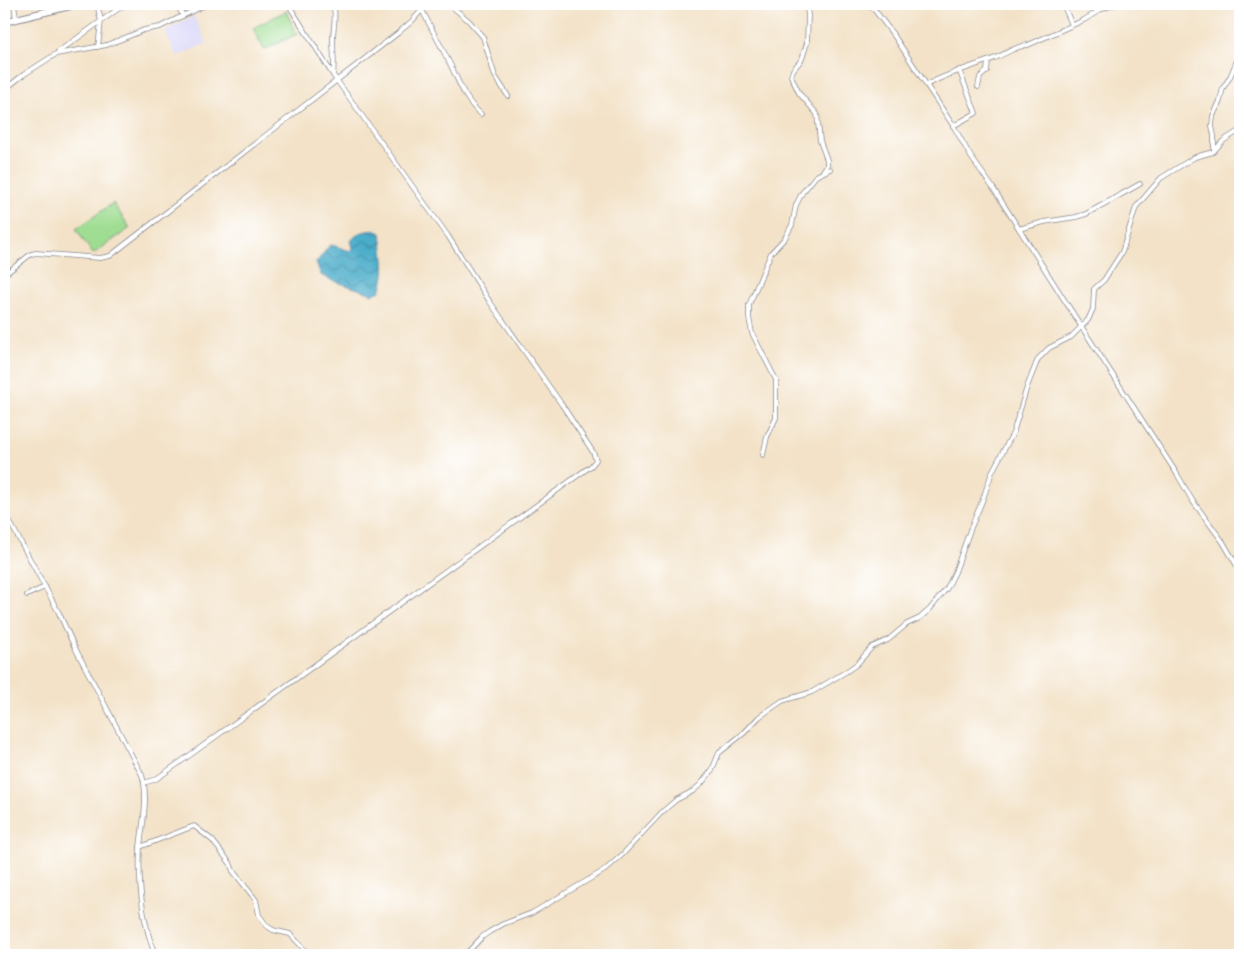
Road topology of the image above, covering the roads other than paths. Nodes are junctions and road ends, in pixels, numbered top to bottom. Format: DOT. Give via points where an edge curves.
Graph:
graph roads {
  1 [pos="14,4"];
  2 [pos="75,4"];
  3 [pos="97,4"];
  4 [pos="125,4"];
  5 [pos="177,4"];
  6 [pos="207,4"];
  7 [pos="288,4"];
  8 [pos="334,4"];
  9 [pos="417,4"];
  10 [pos="427,4"];
  11 [pos="449,4"];
  12 [pos="806,4"];
  13 [pos="870,4"];
  14 [pos="1063,4"];
  15 [pos="1099,4"];
  16 [pos="1116,4"];
  17 [pos="1223,4"];
  18 [pos="1216,5"];
  19 [pos="1105,8"];
  20 [pos="422,10"];
  21 [pos="183,16"];
  22 [pos="16,19"];
  23 [pos="101,21"];
  24 [pos="4,22"];
  25 [pos="1072,25"];
  26 [pos="98,47"];
  27 [pos="1240,53"];
  28 [pos="56,54"];
  29 [pos="988,61"];
  30 [pos="959,70"];
  31 [pos="333,75"];
  32 [pos="337,80"];
  33 [pos="926,85"];
  34 [pos="978,87"];
  35 [pos="4,90"];
  36 [pos="508,96"];
  37 [pos="481,114"];
  38 [pos="953,126"];
  39 [pos="1240,130"];
  40 [pos="1214,151"];
  41 [pos="830,169"];
  42 [pos="822,173"];
  43 [pos="1140,184"];
  44 [pos="1019,229"];
  45 [pos="4,275"];
  46 [pos="1080,326"];
  47 [pos="763,455"];
  48 [pos="4,511"];
  49 [pos="1240,571"];
  50 [pos="45,587"];
  51 [pos="26,595"];
  52 [pos="144,783"];
  53 [pos="140,847"];
  54 [pos="156,955"];
  55 [pos="307,955"];
  56 [pos="465,955"];
  1 -- 22 [label="street"];
  2 -- 22 [label="highway"];
  3 -- 23 [label="street"];
  4 -- 23 [label="street"];
  5 -- 21 [label="street"];
  6 -- 21 [label="street"];
  7 -- 31 [label="street"];
  8 -- 31 [label="street"];
  9 -- 20 [label="street"];
  10 -- 20 [label="street"];
  11 -- 36 [label="street" via="483,37 495,76"];
  12 -- 42 [label="street" via="807,43 791,76 799,93 817,114 820,141 827,160"];
  13 -- 33 [label="street"];
  14 -- 25 [label="street"];
  15 -- 19 [label="street"];
  16 -- 19 [label="street"];
  17 -- 18 [label="street"];
  19 -- 25 [label="street"];
  20 -- 32 [label="street"];
  20 -- 37 [label="street" via="464,95"];
  21 -- 26 [label="street"];
  22 -- 24 [label="highway"];
  23 -- 26 [label="street"];
  23 -- 28 [label="street"];
  25 -- 29 [label="street"];
  26 -- 28 [label="street"];
  27 -- 40 [label="street" via="1214,116"];
  28 -- 35 [label="street"];
  29 -- 30 [label="street"];
  29 -- 34 [label="street" via="987,71 980,77"];
  30 -- 33 [label="street"];
  30 -- 38 [label="street" via="976,113"];
  31 -- 32 [label="street"];
  32 -- 45 [label="street" via="110,256 92,258 36,253"];
  32 -- 52 [label="street" via="448,236 593,452 596,462 179,763"];
  33 -- 38 [label="street"];
  38 -- 44 [label="street"];
  39 -- 40 [label="street"];
  40 -- 46 [label="street" via="1196,157 1163,176 1139,203 1122,252 1104,280 1094,289 1092,312"];
  41 -- 42 [label="street"];
  42 -- 47 [label="street" via="802,193 792,225 771,253 749,305 752,333 776,380 776,418"];
  43 -- 44 [label="street" via="1086,214"];
  44 -- 46 [label="street"];
  46 -- 49 [label="street"];
  46 -- 56 [label="street" via="1071,337 1038,359 1013,433 994,466 955,572 947,588 930,608 888,640 872,647 847,671 812,692 782,701 759,717 719,753 701,784 662,812 605,870 532,913 489,932"];
  48 -- 50 [label="street"];
  50 -- 51 [label="street"];
  50 -- 52 [label="street"];
  52 -- 53 [label="street"];
  53 -- 54 [label="street" via="142,902"];
  53 -- 55 [label="street" via="194,826 212,840 230,864 256,900 259,915 268,928 290,934"];
}
